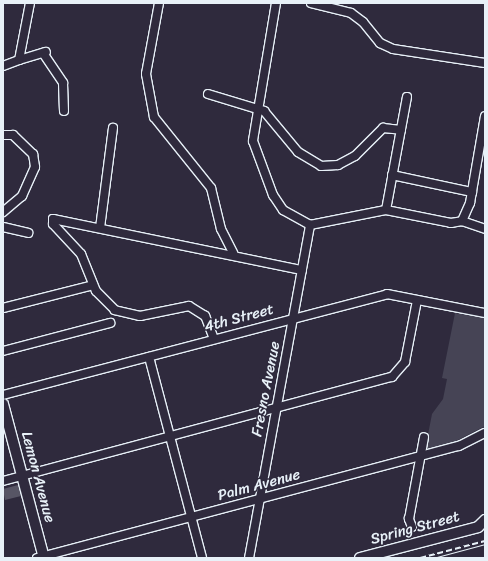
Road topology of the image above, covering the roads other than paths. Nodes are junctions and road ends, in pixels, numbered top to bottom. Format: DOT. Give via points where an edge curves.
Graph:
graph roads {
  1 [pos="30,3"];
  2 [pos="159,3"];
  3 [pos="276,3"];
  4 [pos="311,3"];
  5 [pos="19,60"];
  6 [pos="485,63"];
  7 [pos="3,66"];
  8 [pos="208,94"];
  9 [pos="408,97"];
  10 [pos="257,108"];
  11 [pos="64,110"];
  12 [pos="485,116"];
  13 [pos="113,128"];
  14 [pos="401,130"];
  15 [pos="3,135"];
  16 [pos="392,175"];
  17 [pos="472,192"];
  18 [pos="386,210"];
  19 [pos="3,212"];
  20 [pos="462,221"];
  21 [pos="310,225"];
  22 [pos="3,227"];
  23 [pos="100,228"];
  24 [pos="485,229"];
  25 [pos="28,233"];
  26 [pos="233,254"];
  27 [pos="302,270"];
  28 [pos="93,285"];
  29 [pos="417,300"];
  30 [pos="3,308"];
  31 [pos="485,313"];
  32 [pos="294,317"];
  33 [pos="110,323"];
  34 [pos="214,339"];
  35 [pos="3,351"];
  36 [pos="149,357"];
  37 [pos="3,395"];
  38 [pos="3,404"];
  39 [pos="276,408"];
  40 [pos="485,433"];
  41 [pos="170,436"];
  42 [pos="424,436"];
  43 [pos="420,456"];
  44 [pos="22,476"];
  45 [pos="3,481"];
  46 [pos="260,500"];
  47 [pos="191,518"];
  48 [pos="483,525"];
  49 [pos="412,527"];
  50 [pos="42,557"];
  51 [pos="202,558"];
  52 [pos="249,558"];
  53 [pos="360,558"];
  1 -- 5 [label="street"];
  2 -- 26 [label="street" via="146,74 154,117 211,188 222,229"];
  3 -- 10 [label="street"];
  4 -- 6 [label="street" via="351,13 363,22 380,43 393,50"];
  5 -- 7 [label="street"];
  5 -- 11 [label="street" via="44,53 63,83"];
  8 -- 10 [label="street"];
  9 -- 14 [label="street"];
  10 -- 14 [label="street" via="268,115 298,152 321,166 338,165 355,156 383,128"];
  10 -- 21 [label="street" via="253,141 273,195 288,214"];
  12 -- 17 [label="street"];
  13 -- 23 [label="street"];
  14 -- 16 [label="street"];
  15 -- 19 [label="street" via="12,135 33,154 35,167 22,196"];
  16 -- 17 [label="street"];
  16 -- 18 [label="street"];
  17 -- 20 [label="street"];
  18 -- 20 [label="street" via="451,223"];
  18 -- 21 [label="street"];
  20 -- 24 [label="street"];
  21 -- 27 [label="street, Fresno Avenue"];
  22 -- 25 [label="street"];
  23 -- 26 [label="street"];
  23 -- 28 [label="street" via="53,219 53,224 81,254"];
  26 -- 27 [label="street"];
  27 -- 32 [label="street, Fresno Avenue"];
  28 -- 30 [label="street"];
  28 -- 34 [label="street" via="102,300 126,315 140,316 181,305 193,307 207,319"];
  29 -- 31 [label="street, 4th Street"];
  29 -- 32 [label="street, 4th Street" via="387,294"];
  29 -- 39 [label="street" via="405,362 392,377"];
  32 -- 34 [label="street, 4th Street"];
  32 -- 39 [label="street, Fresno Avenue"];
  33 -- 35 [label="street"];
  34 -- 36 [label="street, 4th Street"];
  36 -- 37 [label="street, 4th Street"];
  36 -- 41 [label="street"];
  38 -- 44 [label="main road, Lemon Avenue"];
  39 -- 41 [label="street"];
  39 -- 46 [label="street, Fresno Avenue"];
  40 -- 43 [label="street, Palm Avenue" via="459,446"];
  41 -- 44 [label="street"];
  41 -- 47 [label="street"];
  42 -- 43 [label="street"];
  43 -- 46 [label="street, Palm Avenue"];
  43 -- 49 [label="street" via="409,519"];
  44 -- 45 [label="street"];
  44 -- 50 [label="main road, Lemon Avenue"];
  46 -- 47 [label="street, Palm Avenue"];
  46 -- 52 [label="street, Fresno Avenue"];
  47 -- 50 [label="street, Palm Avenue"];
  47 -- 51 [label="street"];
  48 -- 53 [label="main road, Spring Street"];
}
